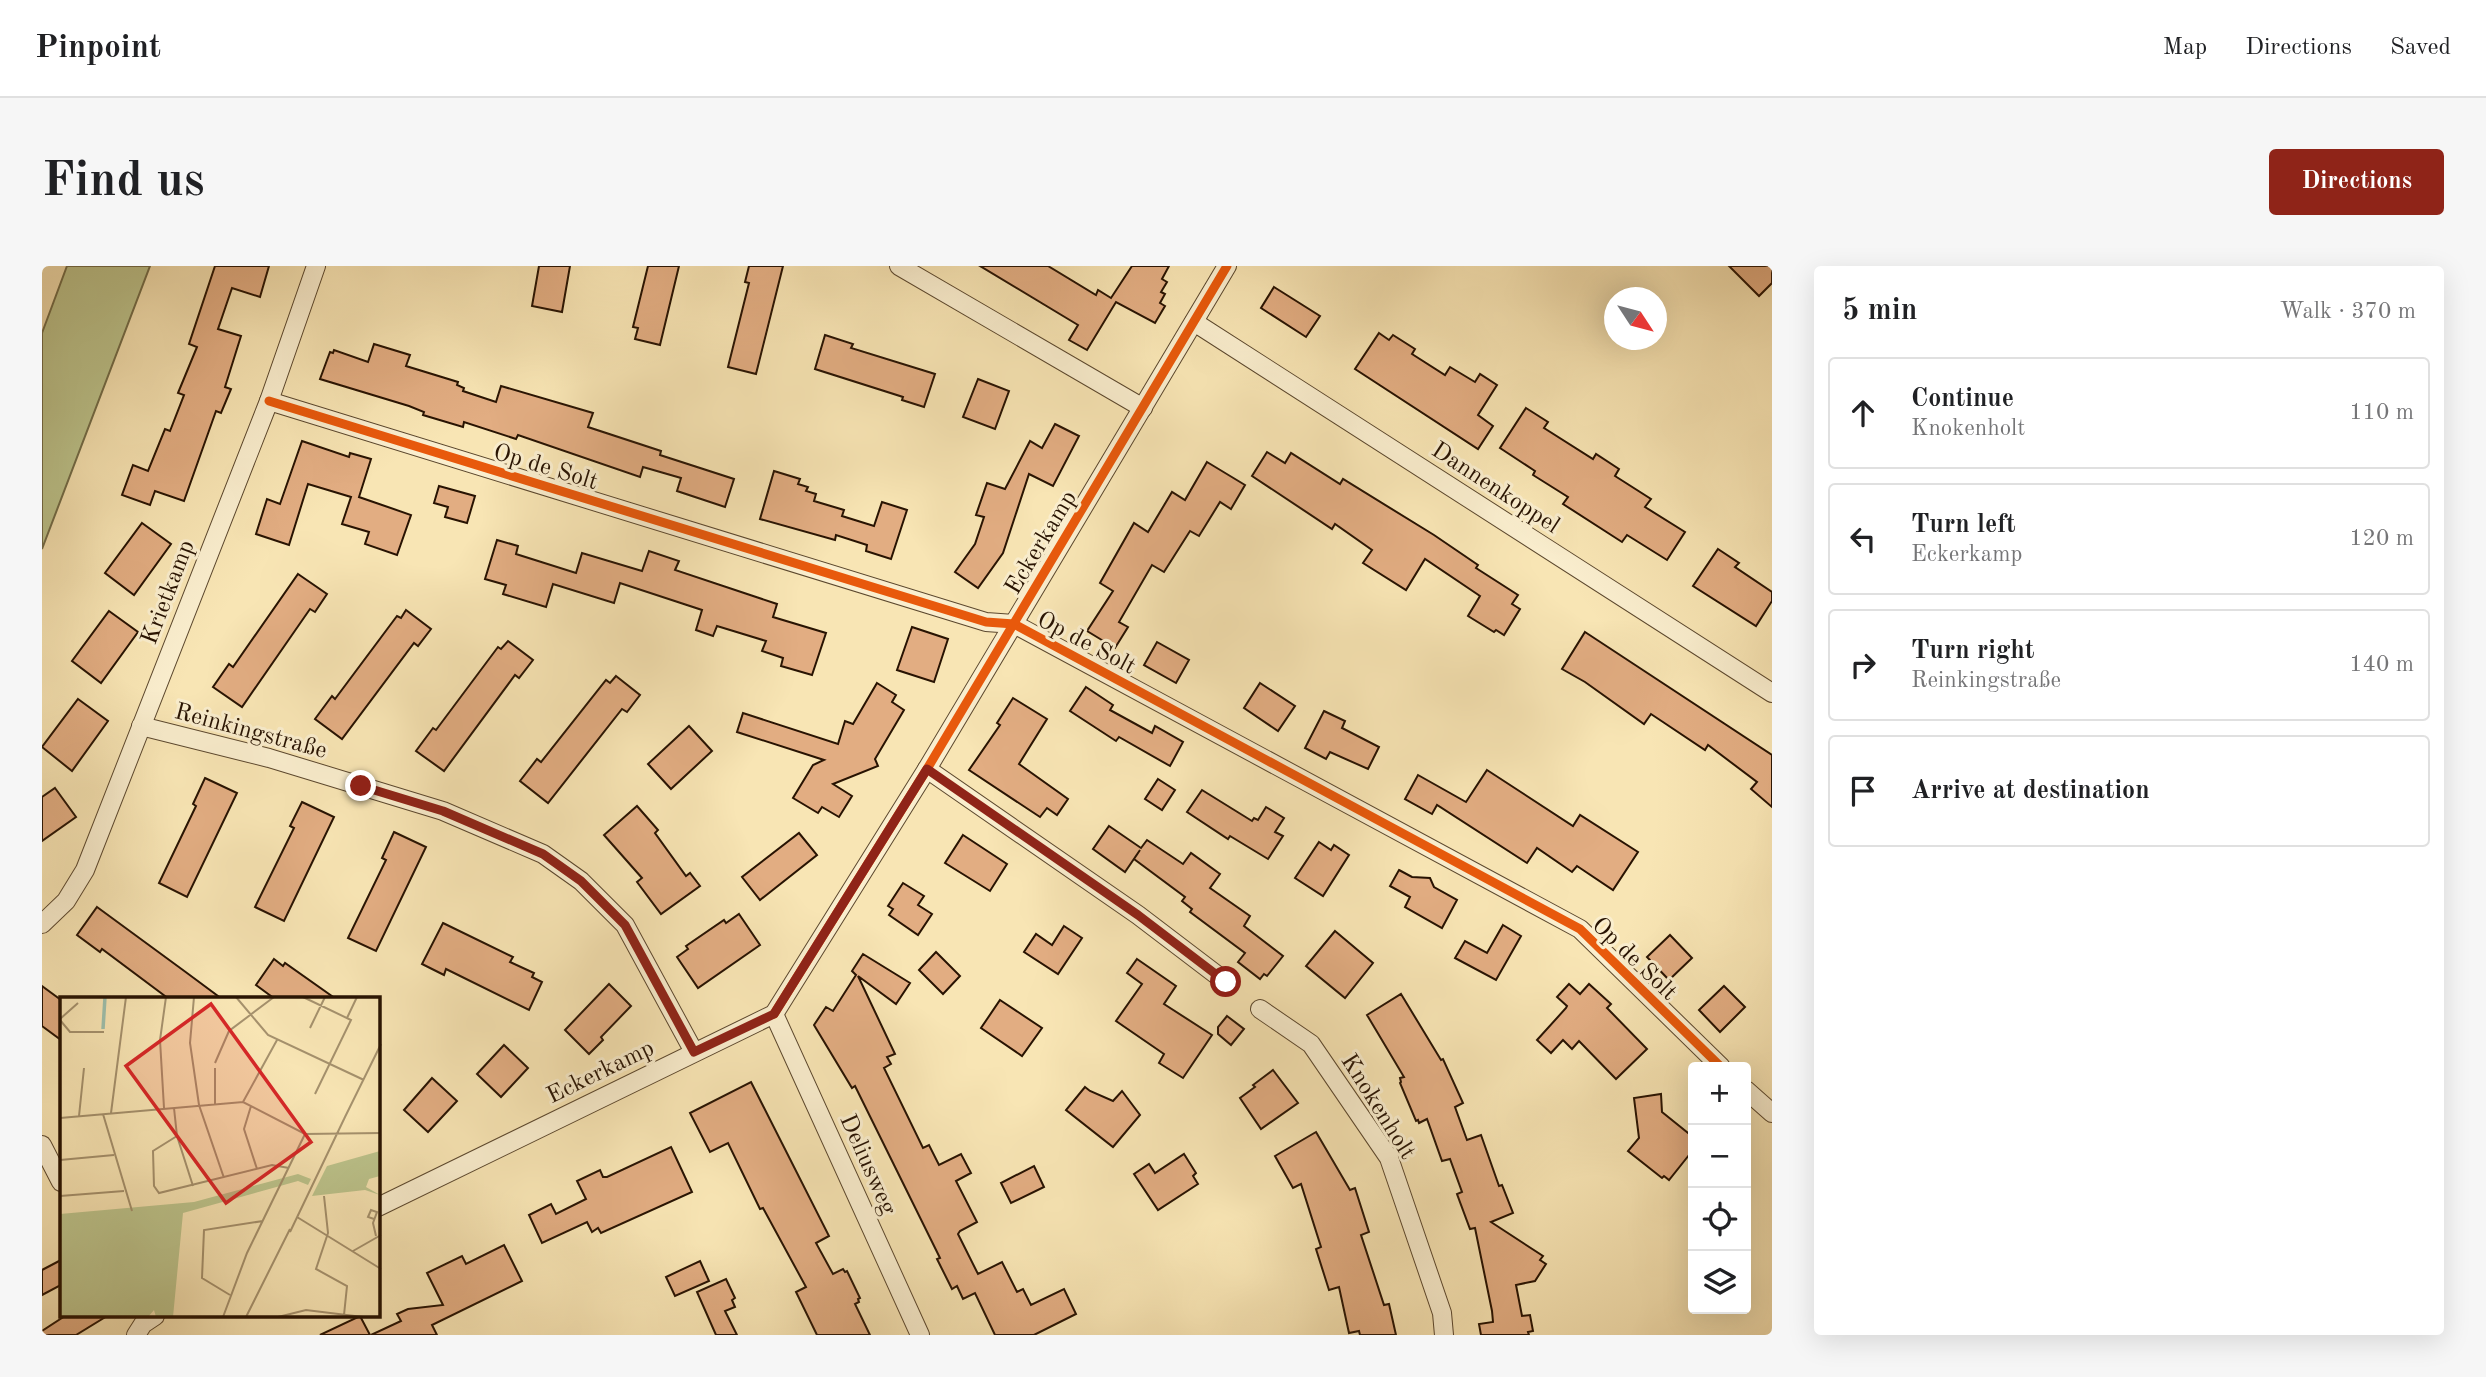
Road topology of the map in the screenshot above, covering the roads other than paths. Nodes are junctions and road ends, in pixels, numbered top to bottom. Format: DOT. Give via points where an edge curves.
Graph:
graph roads {
  1 [pos="316,266"];
  2 [pos="899,266"];
  3 [pos="1227,266"];
  4 [pos="1194,322"];
  5 [pos="269,401"];
  6 [pos="1143,408"];
  7 [pos="1014,624"];
  8 [pos="1772,693"];
  9 [pos="141,726"];
  10 [pos="927,769"];
  11 [pos="42,925"];
  12 [pos="1226,982"];
  13 [pos="1260,1009"];
  14 [pos="774,1014"];
  15 [pos="694,1052"];
  16 [pos="1716,1062"];
  17 [pos="1751,1094"];
  18 [pos="1772,1113"];
  19 [pos="42,1145"];
  20 [pos="60,1180"];
  21 [pos="380,1206"];
  22 [pos="920,1335"];
  23 [pos="1444,1335"];
  1 -- 5 [label="street, Krietkamp"];
  2 -- 6 [label="street"];
  3 -- 4 [label="street, Eckerkamp"];
  4 -- 6 [label="street, Eckerkamp"];
  4 -- 8 [label="street, Dannenkoppel"];
  5 -- 7 [label="street, Op de Solt" via="986,622"];
  5 -- 9 [label="street, Krietkamp"];
  6 -- 7 [label="street, Eckerkamp"];
  7 -- 10 [label="street, Eckerkamp"];
  7 -- 16 [label="street, Op de Solt" via="1580,929"];
  9 -- 11 [label="street, Krietkamp" via="85,870 66,901"];
  9 -- 15 [label="street, Reinkingstraße" via="269,758 443,811 543,854 581,881 625,925"];
  10 -- 12 [label="street" via="1138,915"];
  10 -- 14 [label="street, Eckerkamp"];
  13 -- 23 [label="street, Knokenholt" via="1311,1044 1389,1158 1442,1313"];
  14 -- 15 [label="street, Eckerkamp"];
  14 -- 22 [label="street, Deliusweg"];
  15 -- 21 [label="street, Eckerkamp"];
  17 -- 18 [label="street"];
  19 -- 20 [label="street"];
}
